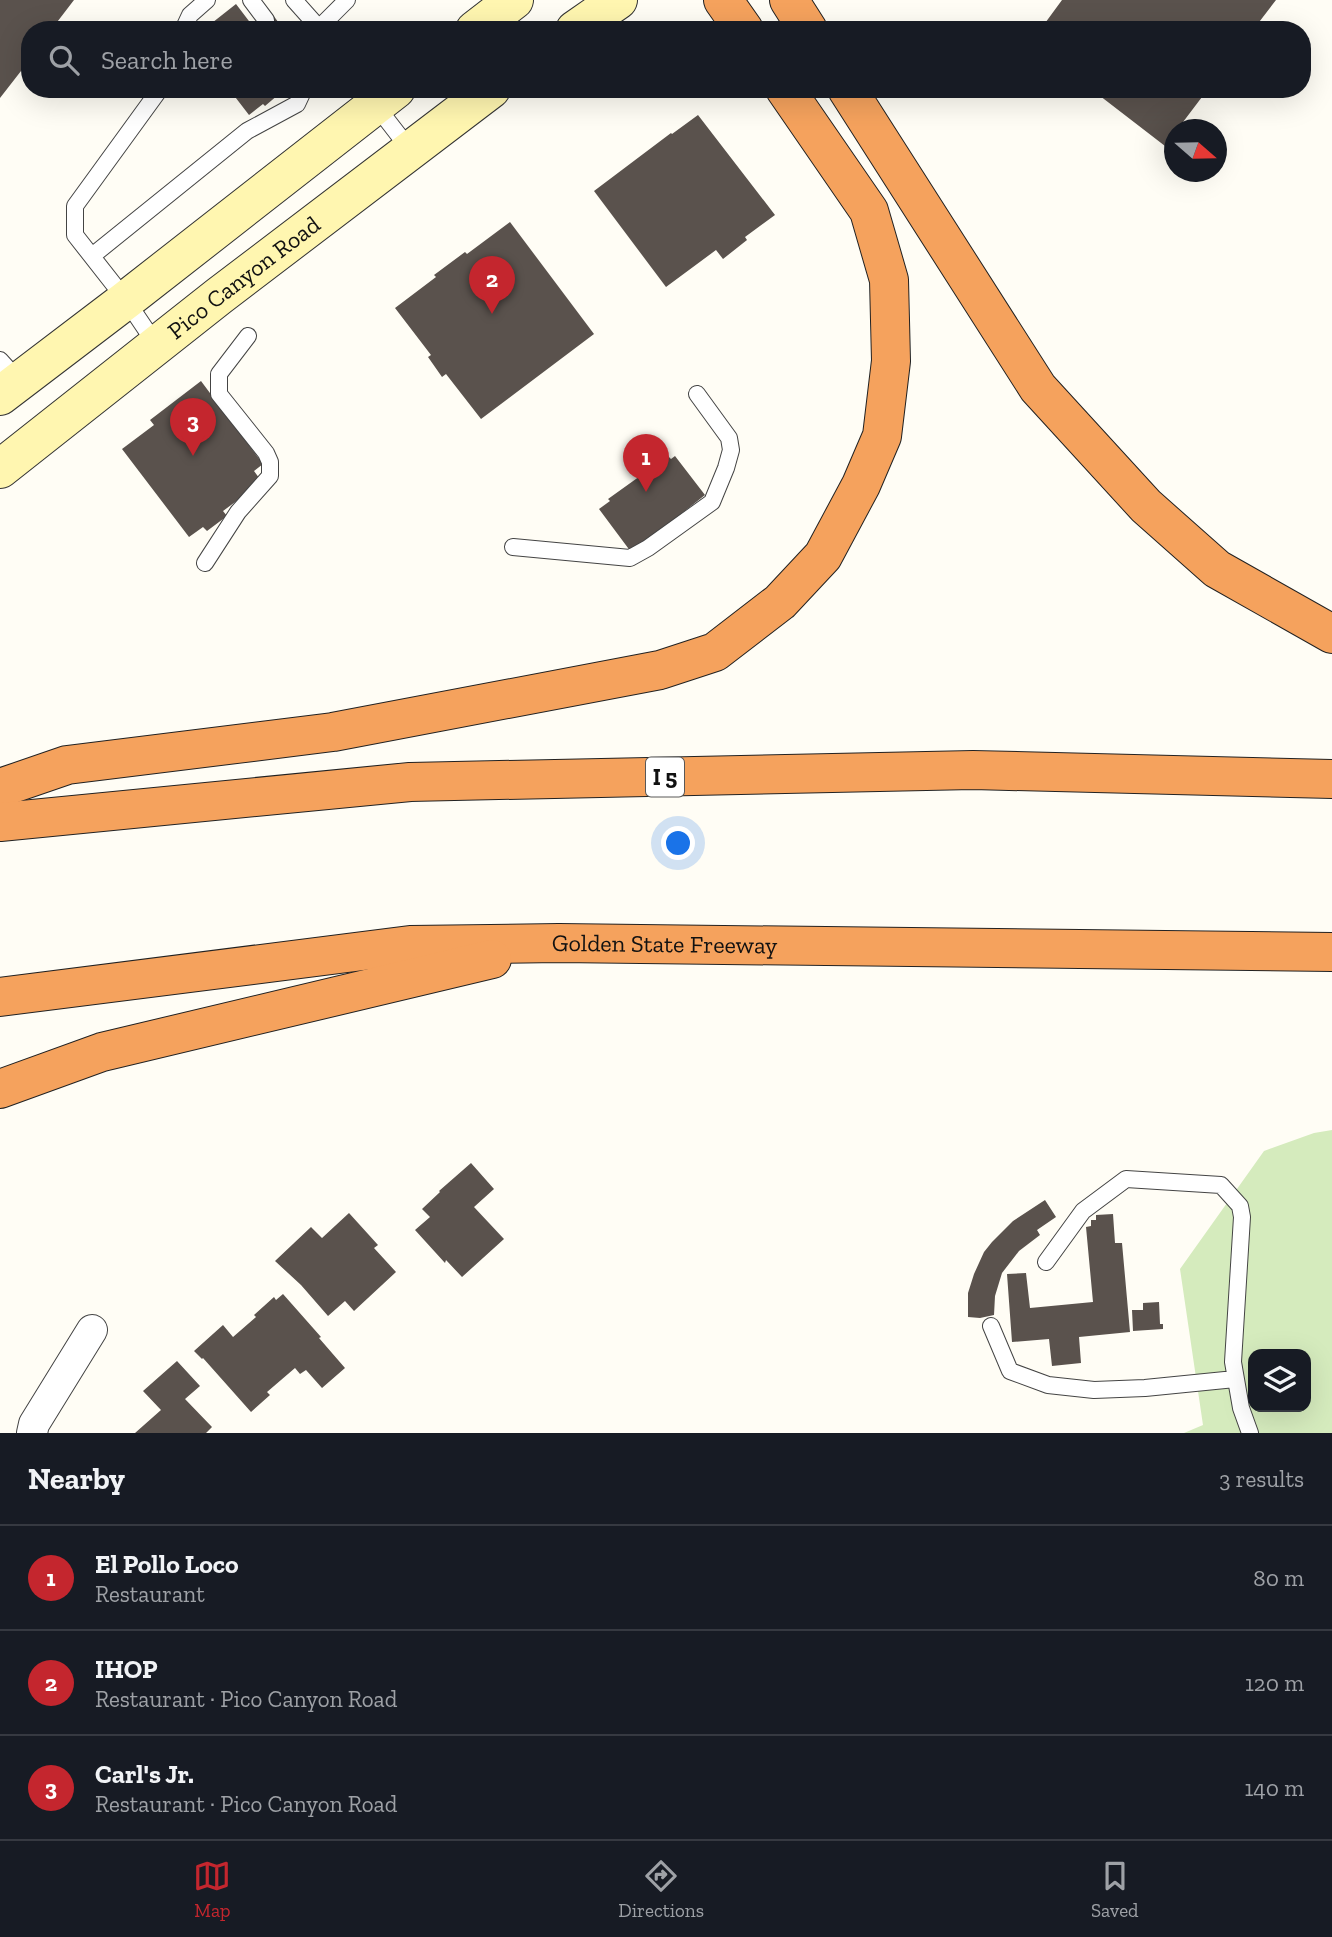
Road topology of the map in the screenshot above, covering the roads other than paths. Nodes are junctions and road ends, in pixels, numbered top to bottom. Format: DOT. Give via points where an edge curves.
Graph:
graph roads {
  1 [pos="207,0"];
  2 [pos="251,0"];
  3 [pos="294,0"];
  4 [pos="347,0"];
  5 [pos="514,0"];
  6 [pos="618,0"];
  7 [pos="723,0"];
  8 [pos="789,0"];
  9 [pos="266,20"];
  10 [pos="187,21"];
  11 [pos="312,21"];
  12 [pos="327,21"];
  13 [pos="487,21"];
  14 [pos="588,21"];
  15 [pos="738,21"];
  16 [pos="802,21"];
  17 [pos="153,98"];
  18 [pos="300,98"];
  19 [pos="374,98"];
  20 [pos="380,98"];
  21 [pos="480,98"];
  22 [pos="791,98"];
  23 [pos="853,98"];
  24 [pos="412,151"];
  25 [pos="92,256"];
  26 [pos="127,300"];
  27 [pos="248,336"];
  28 [pos="157,346"];
  29 [pos="6,379"];
  30 [pos="697,394"];
  31 [pos="0,469"];
  32 [pos="513,547"];
  33 [pos="205,563"];
  34 [pos="1332,634"];
  35 [pos="1332,779"];
  36 [pos="0,788"];
  37 [pos="0,822"];
  38 [pos="559,943"];
  39 [pos="1332,952"];
  40 [pos="0,997"];
  41 [pos="0,1089"];
  42 [pos="1046,1262"];
  43 [pos="991,1326"];
  44 [pos="92,1330"];
  45 [pos="1236,1379"];
  46 [pos="32,1433"];
  47 [pos="1250,1433"];
  1 -- 10 [label="lane"];
  2 -- 9 [label="lane"];
  3 -- 11 [label="lane"];
  4 -- 12 [label="lane"];
  5 -- 13 [label="main road"];
  6 -- 14 [label="main road"];
  7 -- 15 [label="highway"];
  8 -- 16 [label="highway"];
  17 -- 25 [label="lane" via="75,206 75,235"];
  18 -- 25 [label="lane" via="297,104 247,131"];
  19 -- 26 [label="main road"];
  20 -- 24 [label="lane"];
  21 -- 24 [label="main road, Pico Canyon Road"];
  22 -- 36 [label="highway" via="869,211 889,280 891,361 883,436 861,485 823,556 780,602 716,652 660,670 333,732 67,765"];
  23 -- 34 [label="highway" via="1038,388 1146,506 1217,569"];
  24 -- 28 [label="main road, Pico Canyon Road"];
  25 -- 26 [label="lane"];
  26 -- 28 [label="lane"];
  26 -- 29 [label="main road"];
  27 -- 33 [label="lane" via="219,374 219,394 266,453 270,476 238,512"];
  28 -- 31 [label="main road, Pico Canyon Road"];
  30 -- 32 [label="lane" via="729,438 731,450 712,502 630,558"];
  35 -- 37 [label="highway, I 5" via="973,770 410,782"];
  38 -- 39 [label="highway, Golden State Freeway"];
  38 -- 40 [label="highway, Golden State Freeway" via="410,945"];
  38 -- 41 [label="highway" via="102,1052"];
  42 -- 45 [label="lane" via="1083,1211 1126,1179 1221,1185 1240,1206 1242,1217 1233,1349"];
  43 -- 45 [label="lane" via="1010,1371 1048,1385 1094,1390"];
  44 -- 46 [label="street"];
  45 -- 47 [label="lane"];
}
